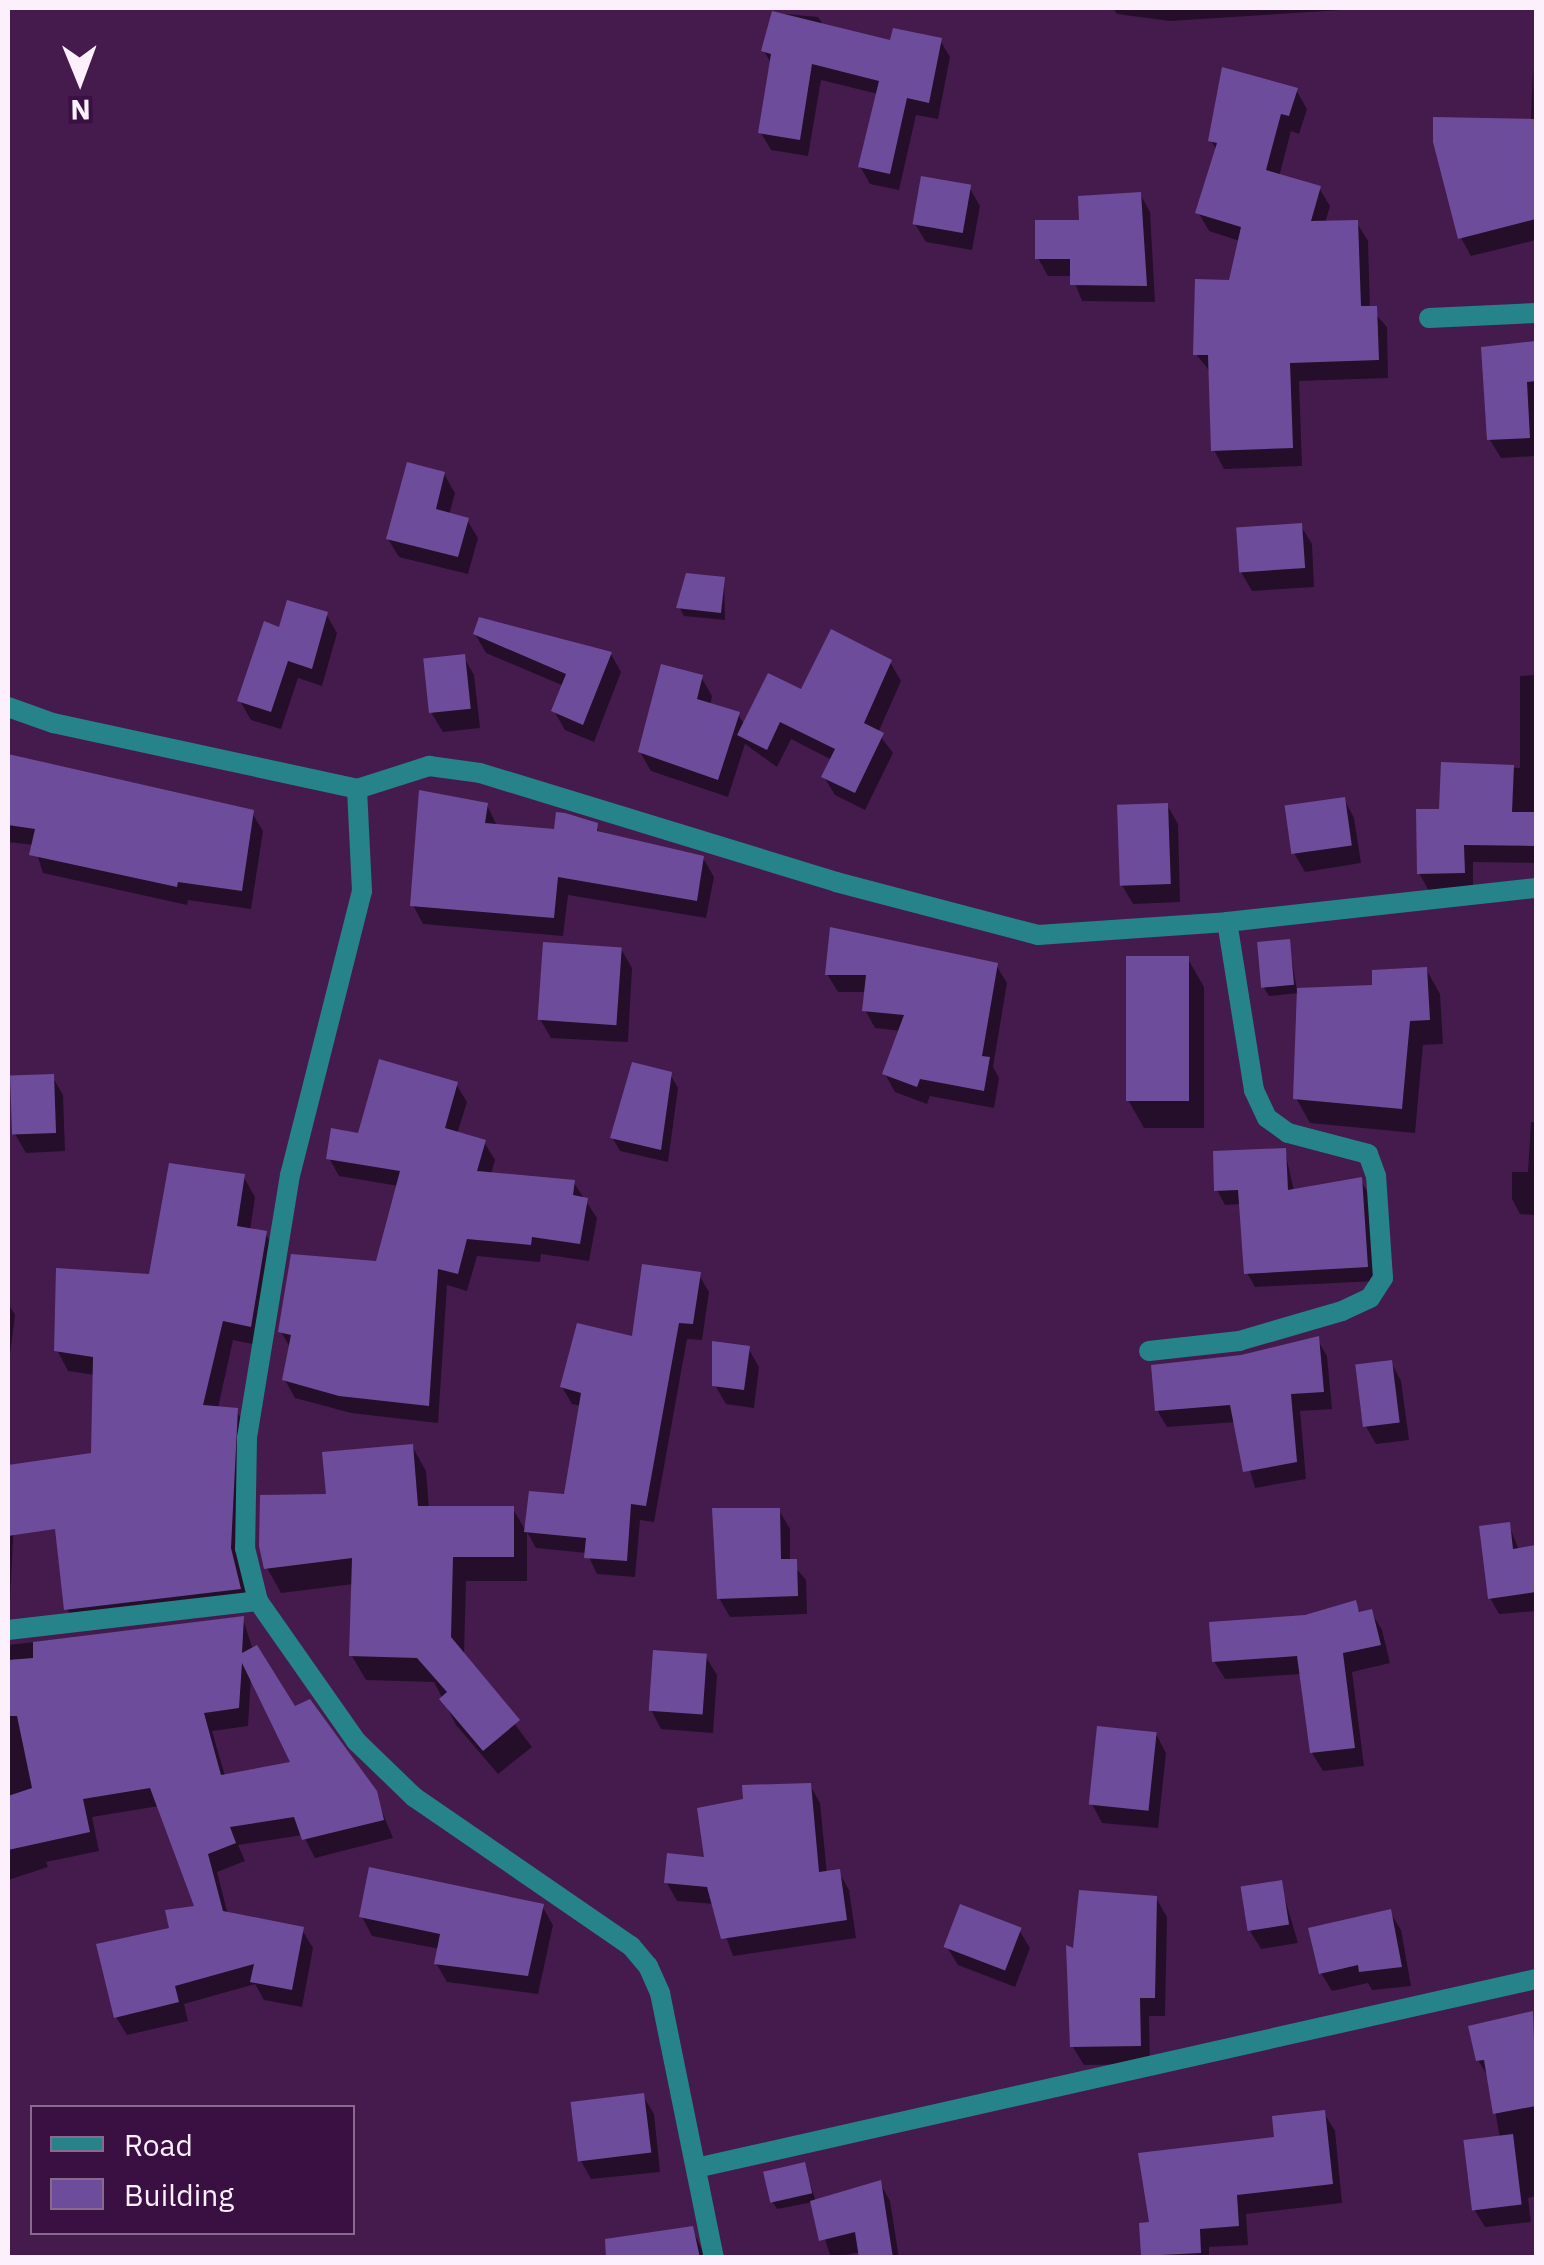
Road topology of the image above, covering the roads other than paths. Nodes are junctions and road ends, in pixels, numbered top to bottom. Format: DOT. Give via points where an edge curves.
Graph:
graph roads {
  1 [pos="1536,313"];
  2 [pos="1429,318"];
  3 [pos="8,707"];
  4 [pos="357,789"];
  5 [pos="1536,888"];
  6 [pos="1227,922"];
  7 [pos="1149,1350"];
  8 [pos="258,1601"];
  9 [pos="8,1630"];
  10 [pos="1536,1979"];
  11 [pos="696,2168"];
  12 [pos="714,2258"];
  1 -- 2 [label="street"];
  3 -- 4 [label="street" via="53,723"];
  4 -- 6 [label="street" via="429,766 480,772 836,882 1038,934"];
  4 -- 8 [label="street" via="362,891 290,1175 247,1438 246,1548"];
  5 -- 6 [label="street"];
  6 -- 7 [label="street" via="1254,1090 1267,1118 1288,1134 1368,1154 1376,1176 1384,1278 1370,1298 1342,1311 1240,1341"];
  8 -- 9 [label="street"];
  8 -- 11 [label="street" via="356,1740 414,1797 631,1946 648,1966 660,1993"];
  10 -- 11 [label="street"];
  11 -- 12 [label="street"];
}
